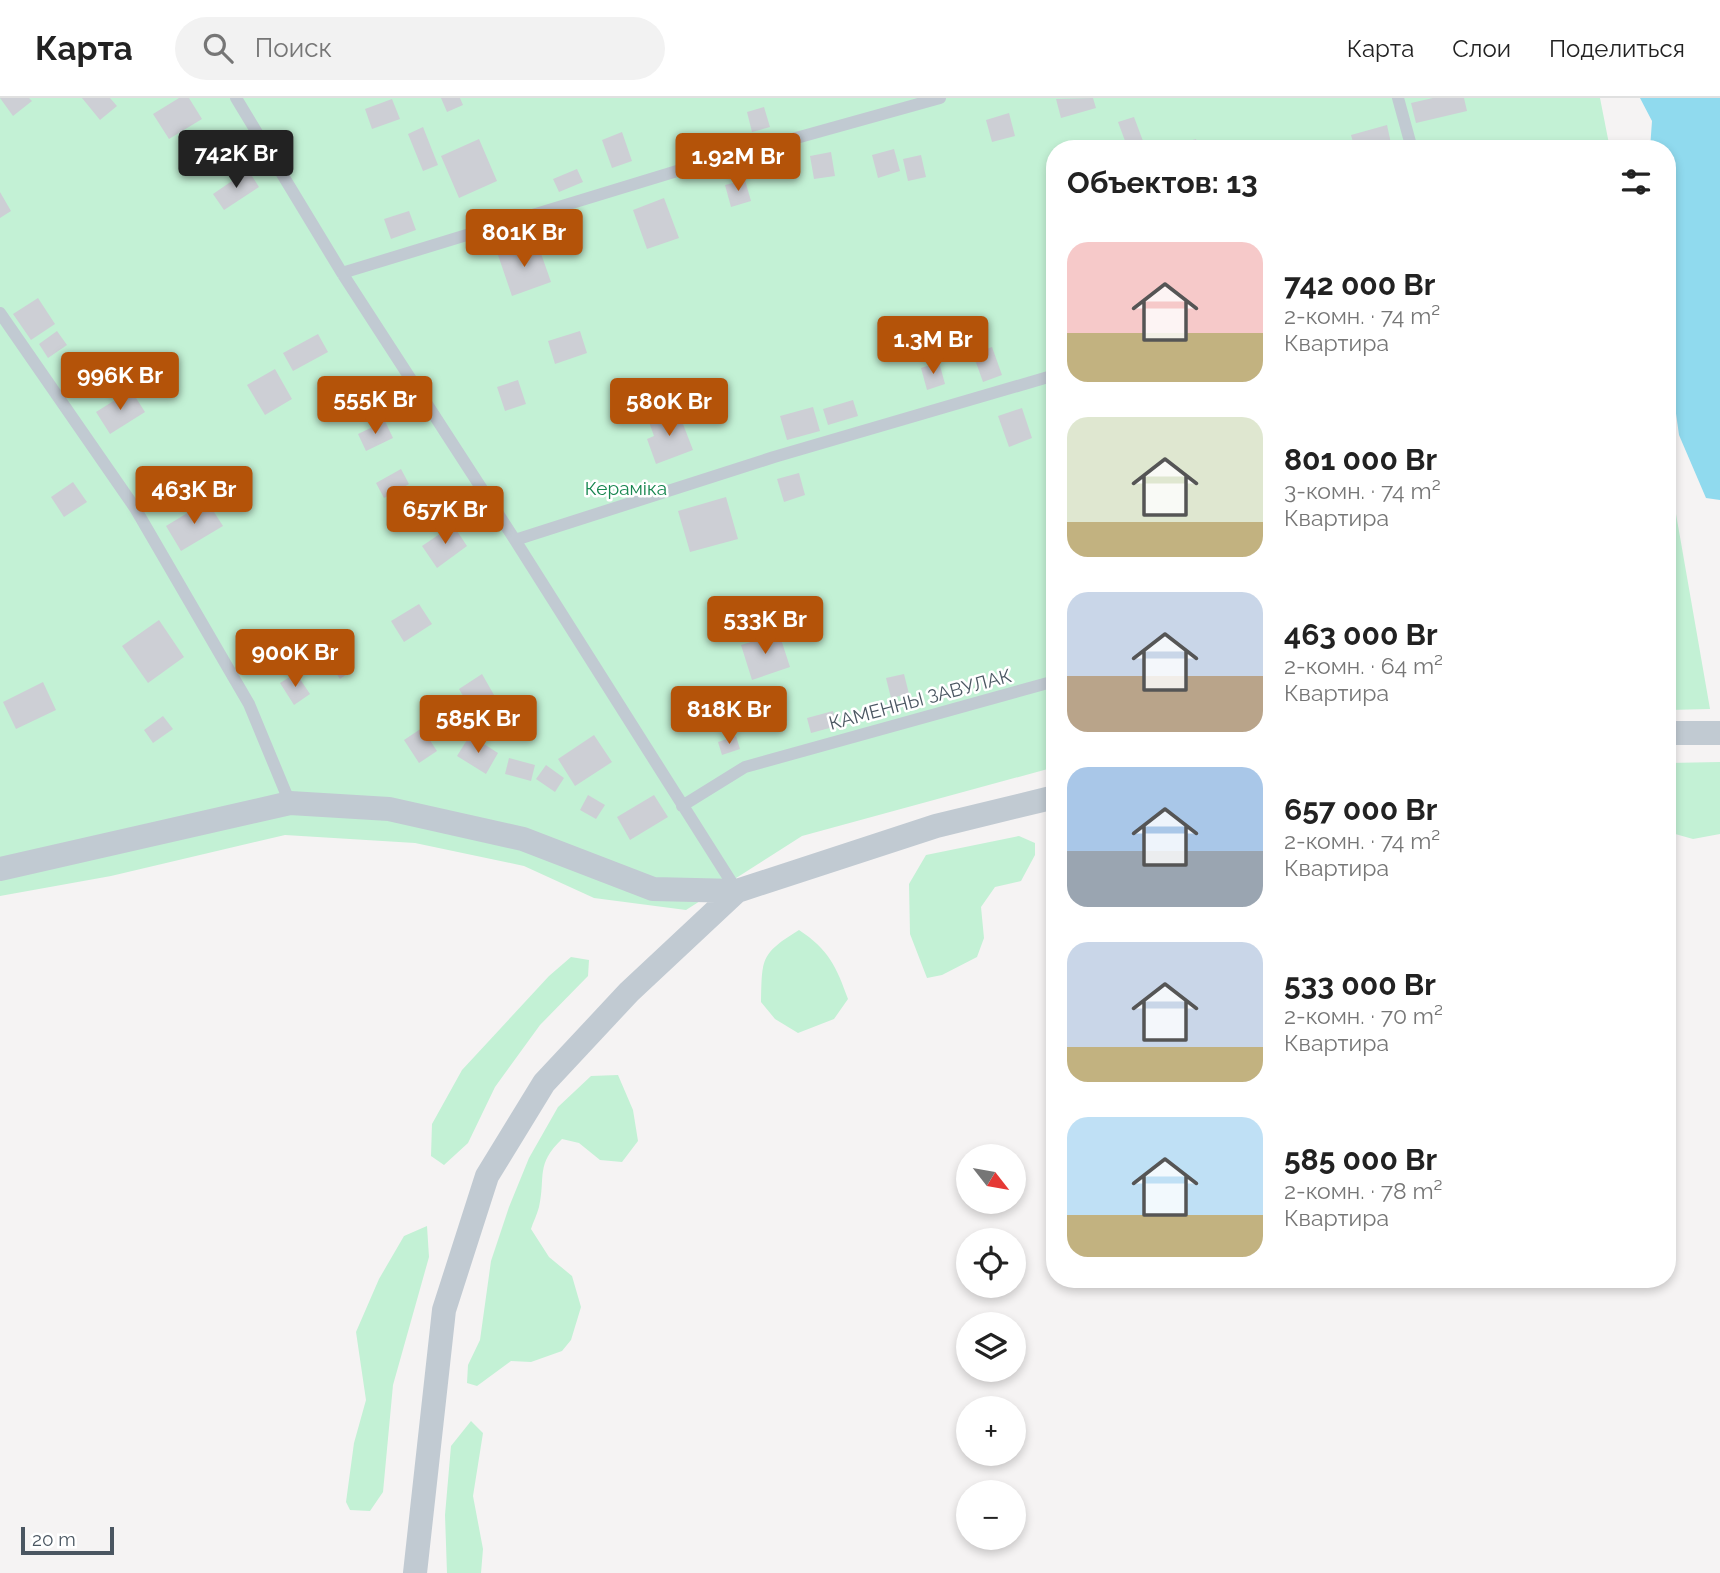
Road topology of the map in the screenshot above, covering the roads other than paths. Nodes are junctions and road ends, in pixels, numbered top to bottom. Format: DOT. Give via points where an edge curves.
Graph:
graph roads {
  1 [pos="236,98"];
  2 [pos="940,98"];
  3 [pos="1398,98"];
  4 [pos="1410,140"];
  5 [pos="342,273"];
  6 [pos="0,313"];
  7 [pos="1046,378"];
  8 [pos="515,540"];
  9 [pos="1046,683"];
  10 [pos="1676,733"];
  11 [pos="1720,733"];
  12 [pos="1046,799"];
  13 [pos="290,803"];
  14 [pos="682,806"];
  15 [pos="0,869"];
  16 [pos="737,891"];
  17 [pos="415,1573"];
  1 -- 5 [label="lane"];
  2 -- 5 [label="lane" via="677,171"];
  3 -- 4 [label="lane"];
  5 -- 8 [label="lane"];
  6 -- 13 [label="lane" via="135,508 249,704"];
  7 -- 8 [label="lane" via="774,457"];
  8 -- 14 [label="lane"];
  9 -- 14 [label="lane, КАМЕННЫ ЗАВУЛАК" via="745,767"];
  10 -- 11 [label="street"];
  12 -- 16 [label="street" via="936,825"];
  13 -- 15 [label="street"];
  13 -- 16 [label="street" via="389,809 523,839 653,889"];
  14 -- 16 [label="lane"];
  16 -- 17 [label="street" via="629,992 544,1083 487,1175 444,1310"];
}
